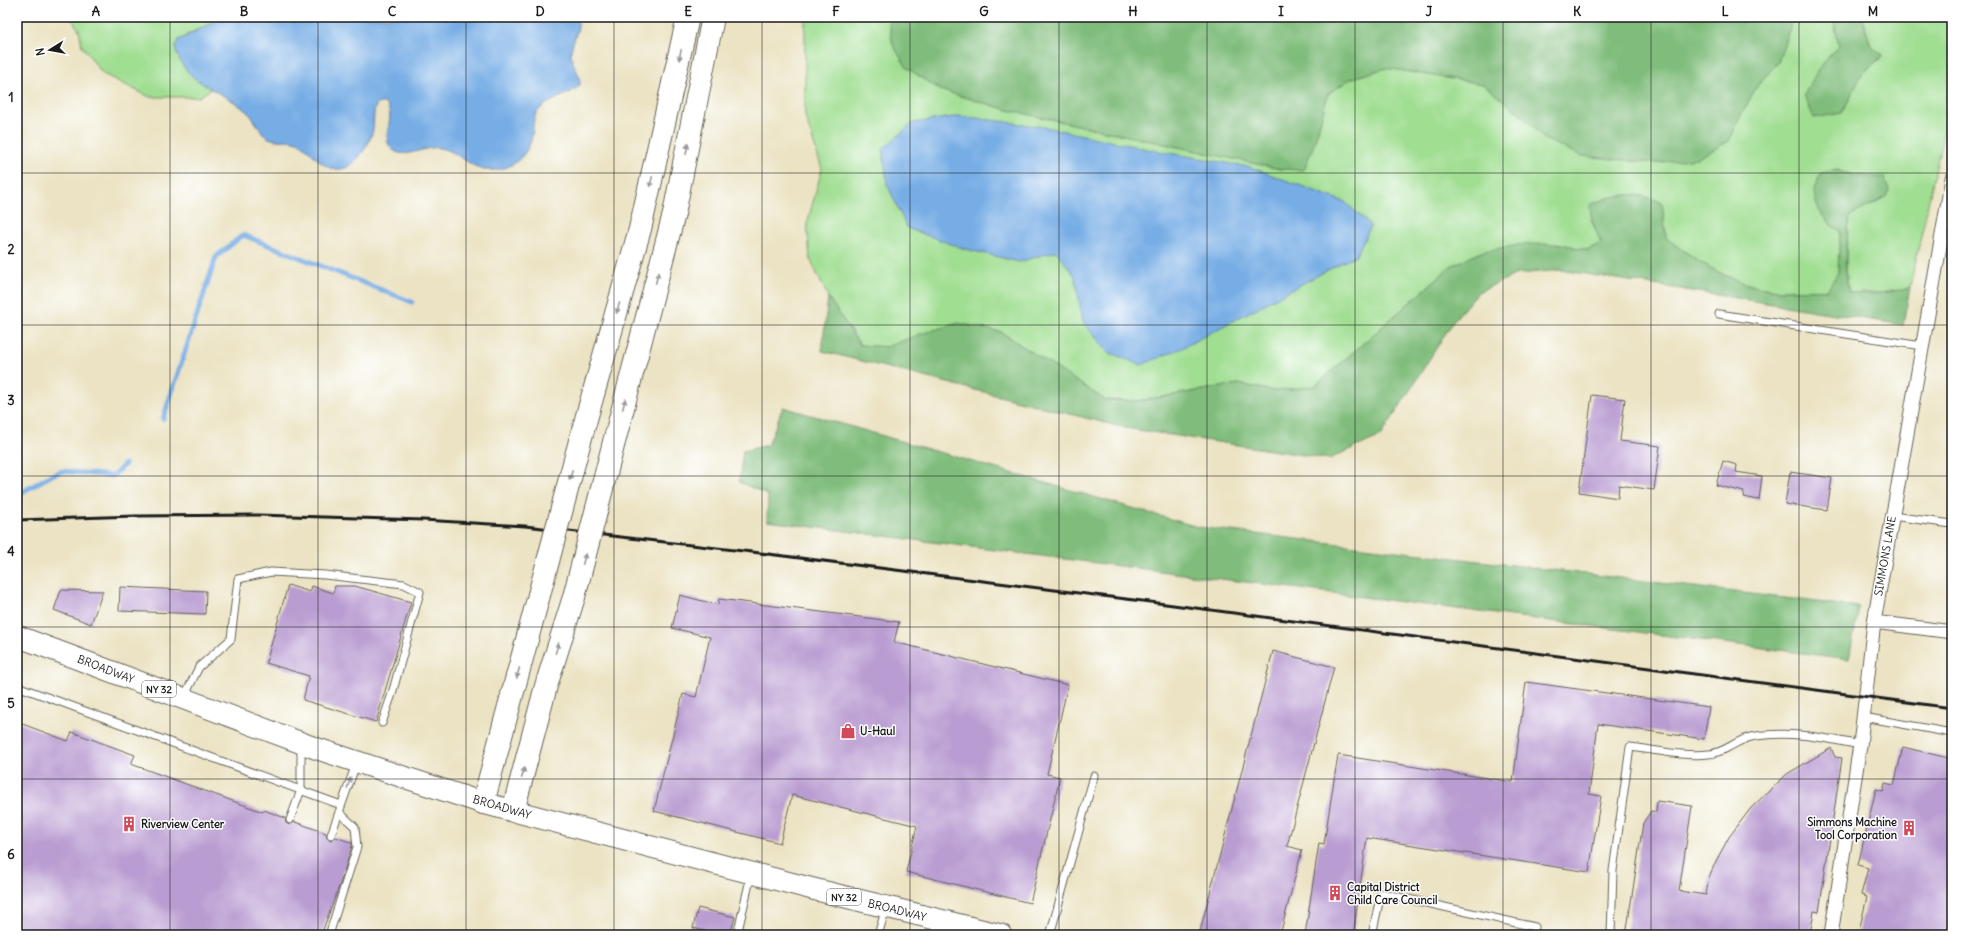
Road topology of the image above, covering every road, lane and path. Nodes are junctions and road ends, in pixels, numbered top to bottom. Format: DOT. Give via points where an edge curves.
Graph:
graph roads {
  1 [pos="688,17"];
  2 [pos="713,17"];
  3 [pos="1952,178"];
  4 [pos="1950,200"];
  5 [pos="1719,314"];
  6 [pos="1922,346"];
  7 [pos="1892,516"];
  8 [pos="1952,524"];
  9 [pos="1874,622"];
  10 [pos="1952,632"];
  11 [pos="17,636"];
  12 [pos="17,686"];
  13 [pos="183,698"];
  14 [pos="1863,717"];
  15 [pos="382,723"];
  16 [pos="1952,733"];
  17 [pos="301,742"];
  18 [pos="1860,745"];
  19 [pos="357,762"];
  20 [pos="1094,776"];
  21 [pos="301,790"];
  22 [pos="483,803"];
  23 [pos="340,808"];
  24 [pos="513,811"];
  25 [pos="290,820"];
  26 [pos="331,835"];
  27 [pos="752,873"];
  28 [pos="886,907"];
  29 [pos="329,935"];
  30 [pos="737,935"];
  31 [pos="878,935"];
  32 [pos="1001,935"];
  33 [pos="1050,935"];
  34 [pos="1372,935"];
  35 [pos="1533,935"];
  36 [pos="1611,935"];
  37 [pos="1831,935"];
  1 -- 22 [label="highway, one-way, bridge" via="640,229 581,437"];
  24 -- 2 [label="highway, one-way, bridge" via="546,686 574,597 674,214"];
  3 -- 4 [label="street, SIMMONS LANE"];
  4 -- 6 [label="street, SIMMONS LANE"];
  5 -- 6 [label="lane"];
  6 -- 7 [label="street, SIMMONS LANE"];
  7 -- 8 [label="lane"];
  7 -- 9 [label="street, SIMMONS LANE"];
  9 -- 10 [label="street"];
  9 -- 14 [label="street, SIMMONS LANE"];
  11 -- 13 [label="main road, BROADWAY / NY 32"];
  12 -- 21 [label="lane"];
  13 -- 15 [label="lane" via="199,667 231,639 238,579 271,572 404,584 420,592"];
  13 -- 17 [label="main road, BROADWAY / NY 32"];
  14 -- 16 [label="lane"];
  14 -- 18 [label="street, SIMMONS LANE"];
  17 -- 19 [label="main road, BROADWAY / NY 32"];
  17 -- 21 [label="lane"];
  18 -- 36 [label="lane" via="1814,736 1783,736 1750,737 1710,754 1630,747 1613,871"];
  18 -- 37 [label="street, SIMMONS LANE"];
  19 -- 22 [label="main road, BROADWAY / NY 32"];
  23 -- 19 [label="lane, one-way"];
  20 -- 33 [label="lane"];
  21 -- 23 [label="lane"];
  21 -- 25 [label="lane"];
  22 -- 24 [label="main road, BROADWAY / NY 32"];
  23 -- 26 [label="lane"];
  23 -- 29 [label="lane" via="355,827 357,847"];
  24 -- 27 [label="main road, BROADWAY / NY 32"];
  27 -- 28 [label="main road, BROADWAY / NY 32"];
  27 -- 30 [label="lane"];
  28 -- 31 [label="lane"];
  28 -- 32 [label="main road, BROADWAY / NY 32" via="954,927"];
  34 -- 35 [label="lane" via="1381,893 1535,927"];
}
